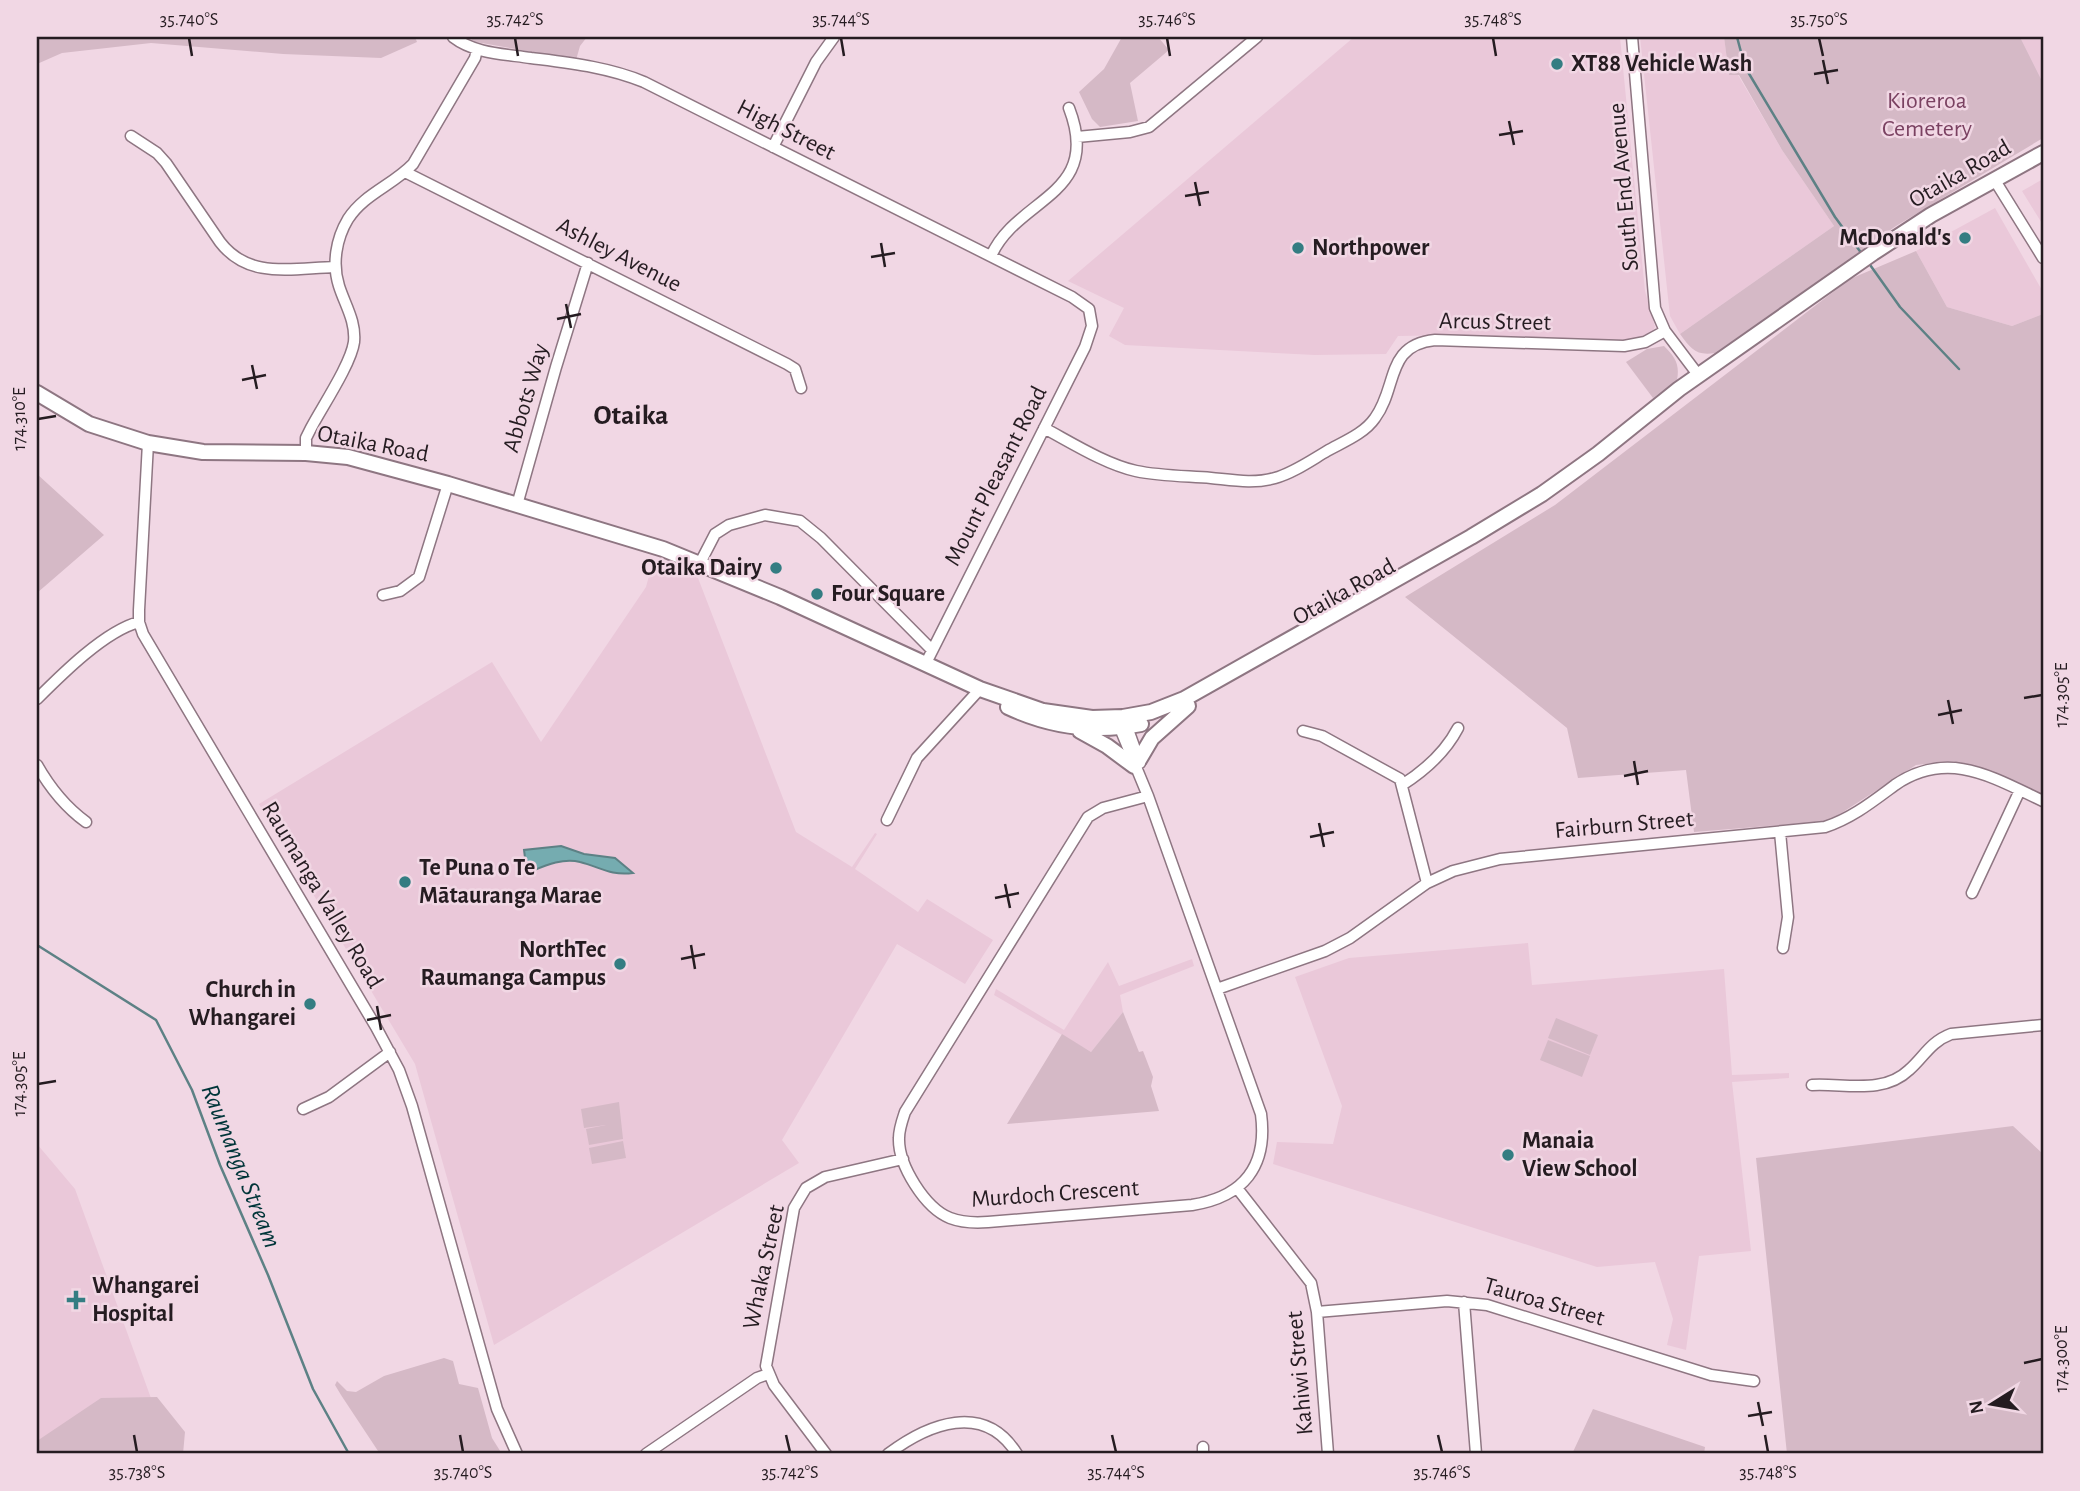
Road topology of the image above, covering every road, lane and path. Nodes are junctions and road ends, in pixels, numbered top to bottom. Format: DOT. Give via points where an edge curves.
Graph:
graph roads {
  1 [pos="453,37"];
  2 [pos="834,37"];
  3 [pos="1257,37"];
  4 [pos="1632,37"];
  5 [pos="477,49"];
  6 [pos="1069,108"];
  7 [pos="131,136"];
  8 [pos="1077,137"];
  9 [pos="773,147"];
  10 [pos="2043,153"];
  11 [pos="405,172"];
  12 [pos="1994,179"];
  13 [pos="991,256"];
  14 [pos="2043,258"];
  15 [pos="588,263"];
  16 [pos="335,267"];
  17 [pos="1085,305"];
  18 [pos="1665,331"];
  19 [pos="1697,379"];
  20 [pos="802,388"];
  21 [pos="37,393"];
  22 [pos="1044,428"];
  23 [pos="148,443"];
  24 [pos="306,453"];
  25 [pos="448,484"];
  26 [pos="517,505"];
  27 [pos="700,563"];
  28 [pos="383,595"];
  29 [pos="139,622"];
  30 [pos="932,650"];
  31 [pos="925,665"];
  32 [pos="980,689"];
  33 [pos="37,699"];
  34 [pos="1188,706"];
  35 [pos="1124,724"];
  36 [pos="1074,727"];
  37 [pos="1458,728"];
  38 [pos="1303,731"];
  39 [pos="37,765"];
  40 [pos="1138,768"];
  41 [pos="1402,785"];
  42 [pos="2020,790"];
  43 [pos="1149,796"];
  44 [pos="2043,801"];
  45 [pos="887,820"];
  46 [pos="86,821"];
  47 [pos="1780,832"];
  48 [pos="1427,883"];
  49 [pos="1972,893"];
  50 [pos="1783,948"];
  51 [pos="1217,989"];
  52 [pos="2043,1025"];
  53 [pos="390,1052"];
  54 [pos="1812,1085"];
  55 [pos="303,1108"];
  56 [pos="903,1159"];
  57 [pos="1237,1188"];
  58 [pos="1464,1302"];
  59 [pos="1317,1312"];
  60 [pos="768,1374"];
  61 [pos="1754,1381"];
  62 [pos="517,1454"];
  63 [pos="646,1454"];
  64 [pos="826,1454"];
  65 [pos="888,1454"];
  66 [pos="1017,1454"];
  67 [pos="1328,1454"];
  68 [pos="1476,1454"];
  1 -- 5 [label="street, High Street"];
  2 -- 9 [label="street" via="816,62"];
  3 -- 8 [label="street" via="1149,127"];
  4 -- 18 [label="street, South End Avenue" via="1655,308"];
  5 -- 9 [label="street, High Street" via="630,76"];
  5 -- 11 [label="street" via="423,149"];
  6 -- 8 [label="street"];
  7 -- 16 [label="street" via="157,153 220,242 241,262 272,269"];
  8 -- 13 [label="street" via="1065,180 1009,231"];
  9 -- 13 [label="street, High Street"];
  10 -- 12 [label="highway, Otaika Road"];
  11 -- 15 [label="street, Ashley Avenue"];
  11 -- 16 [label="street" via="353,213 341,235"];
  12 -- 14 [label="street"];
  12 -- 19 [label="highway, Otaika Road" via="1866,257"];
  13 -- 17 [label="street, High Street"];
  15 -- 20 [label="street, Ashley Avenue" via="787,363 795,369"];
  15 -- 26 [label="street, Abbots Way"];
  16 -- 24 [label="street" via="354,326 353,347 306,438"];
  17 -- 22 [label="street, Mount Pleasant Road" via="1092,320 1091,334"];
  18 -- 19 [label="street"];
  18 -- 22 [label="street, Arcus Street" via="1629,346 1435,340 1415,344 1396,363 1383,405 1371,424 1306,463 1266,480 1137,471"];
  19 -- 34 [label="highway, Otaika Road" via="1687,395 1551,497"];
  19 -- 35 [label="highway, Otaika Road" via="1560,481 1471,537 1184,699"];
  21 -- 23 [label="highway, Otaika Road" via="89,424"];
  22 -- 30 [label="street, Mount Pleasant Road"];
  23 -- 24 [label="highway, Otaika Road" via="203,452"];
  23 -- 29 [label="street, Raumanga Valley Road"];
  24 -- 25 [label="highway, Otaika Road" via="376,463"];
  25 -- 26 [label="highway, Otaika Road"];
  25 -- 28 [label="street" via="419,577 400,591"];
  26 -- 27 [label="highway, Otaika Road"];
  27 -- 30 [label="street" via="715,534 729,525 765,515 800,521"];
  27 -- 31 [label="highway, Otaika Road"];
  29 -- 33 [label="street" via="125,626 74,663"];
  29 -- 53 [label="street, Raumanga Valley Road" via="154,656"];
  30 -- 31 [label="street, Mount Pleasant Road"];
  31 -- 32 [label="highway, Otaika Road"];
  32 -- 35 [label="highway, Otaika Road" via="1053,713"];
  32 -- 36 [label="highway, Otaika Road" via="1029,717"];
  32 -- 45 [label="street" via="917,758"];
  34 -- 35 [label="highway, Otaika Road" via="1155,720"];
  34 -- 40 [label="highway" via="1153,738"];
  35 -- 36 [label="highway, Otaika Road"];
  35 -- 40 [label="street, Murdoch Crescent"];
  36 -- 40 [label="highway"];
  37 -- 41 [label="street" via="1416,777"];
  38 -- 41 [label="street" via="1322,736 1395,774"];
  39 -- 46 [label="street" via="67,809"];
  40 -- 43 [label="street, Murdoch Crescent"];
  41 -- 48 [label="street"];
  42 -- 44 [label="street, Fairburn Street"];
  42 -- 47 [label="street, Fairburn Street" via="1972,770 1941,767 1907,778 1841,822"];
  42 -- 49 [label="street"];
  43 -- 51 [label="street, Murdoch Crescent"];
  43 -- 56 [label="street, Murdoch Crescent" via="1103,808 1088,817 905,1112 898,1141"];
  47 -- 48 [label="street, Fairburn Street" via="1529,854 1475,864"];
  47 -- 50 [label="street" via="1788,917"];
  48 -- 51 [label="street, Fairburn Street" via="1339,945"];
  51 -- 57 [label="street, Murdoch Crescent" via="1262,1121 1263,1140 1256,1166"];
  52 -- 54 [label="street" via="1951,1034 1931,1045 1910,1070 1890,1082 1857,1087"];
  53 -- 55 [label="street" via="329,1097"];
  53 -- 62 [label="street, Raumanga Valley Road" via="412,1105 498,1409"];
  56 -- 57 [label="street, Murdoch Crescent" via="933,1207 950,1218 971,1223 1192,1205 1219,1199"];
  56 -- 60 [label="street, Whaka Street" via="825,1177 800,1196 794,1208"];
  57 -- 59 [label="street, Kahiwi Street" via="1311,1283"];
  58 -- 59 [label="street, Tauroa Street"];
  58 -- 61 [label="street, Tauroa Street" via="1711,1376"];
  58 -- 68 [label="street"];
  59 -- 67 [label="street, Kahiwi Street"];
  60 -- 63 [label="street"];
  60 -- 64 [label="street"];
  65 -- 66 [label="street" via="923,1431 967,1422 1000,1434"];
}
